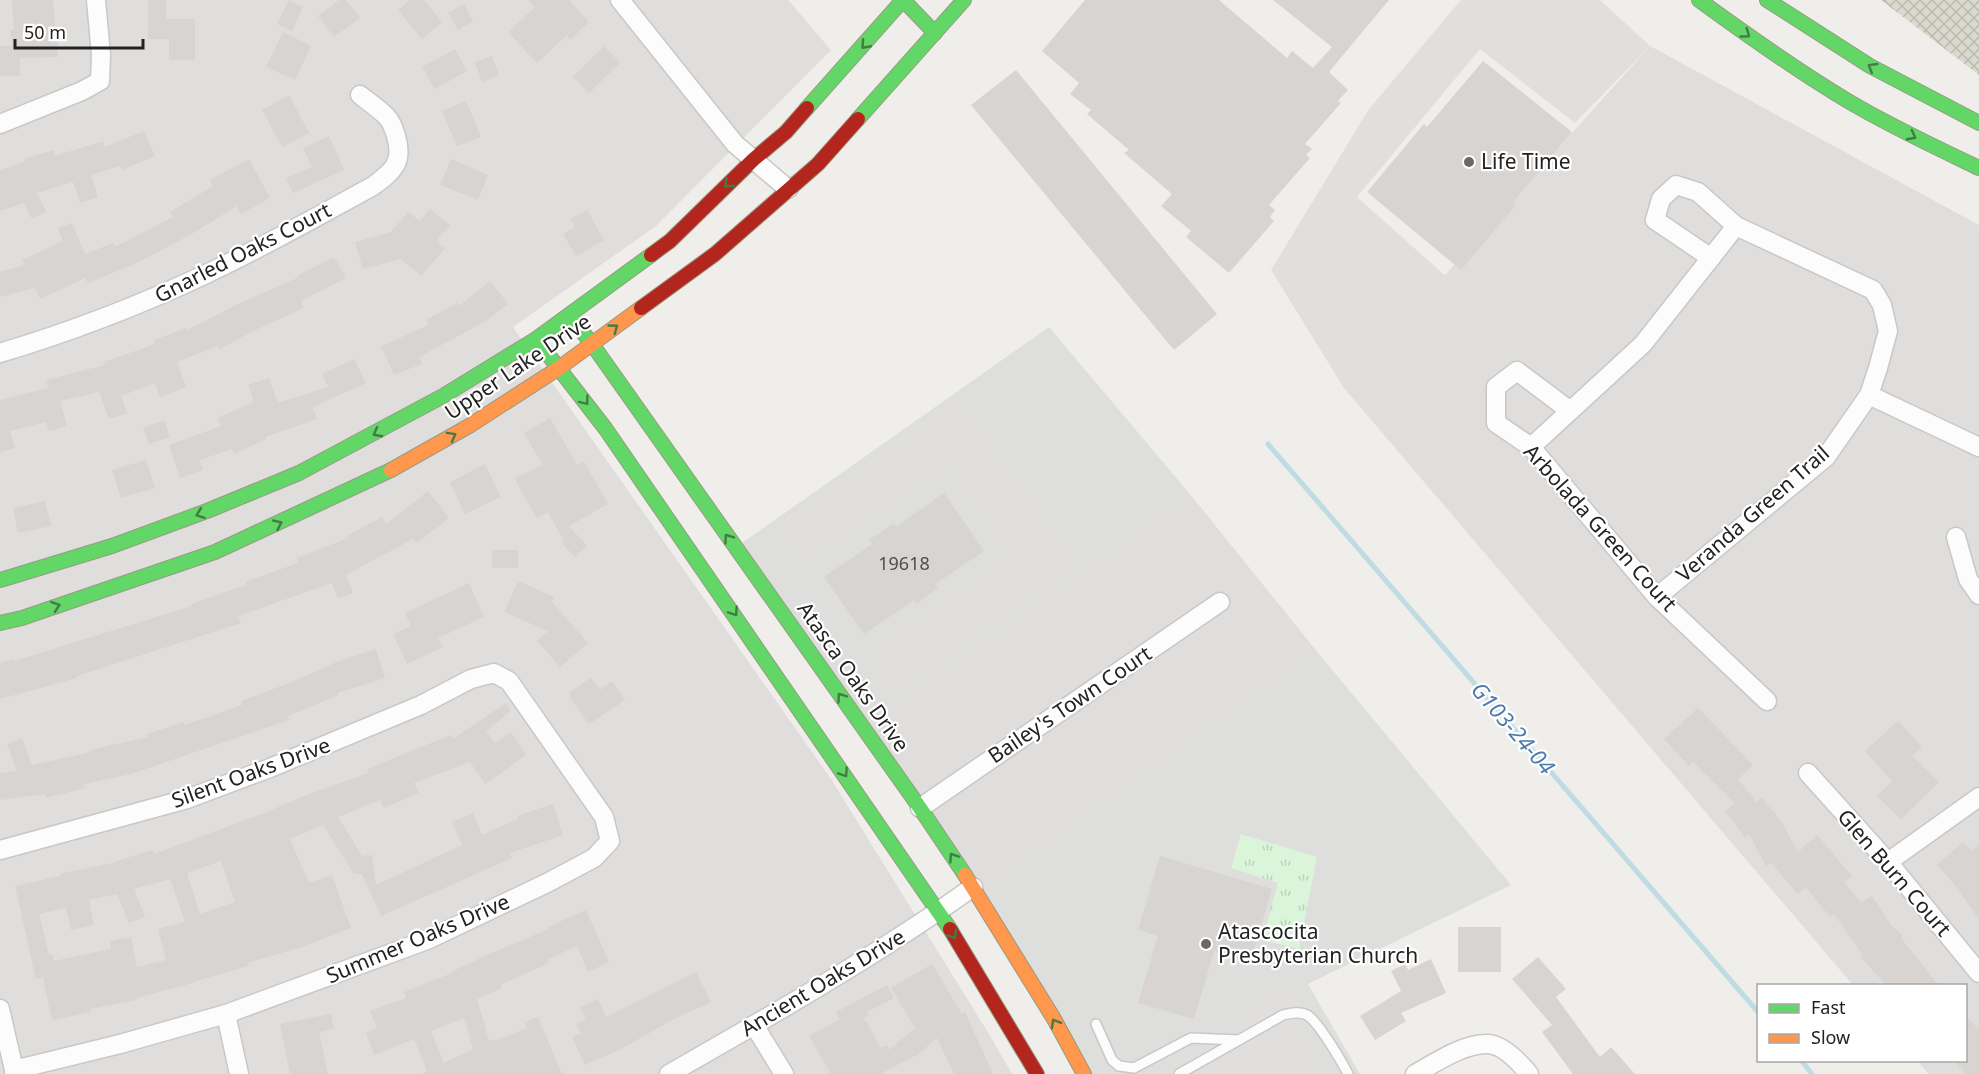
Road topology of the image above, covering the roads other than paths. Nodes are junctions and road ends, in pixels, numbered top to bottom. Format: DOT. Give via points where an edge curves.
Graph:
graph roads {
  1 [pos="96,0"];
  2 [pos="620,0"];
  3 [pos="903,0"];
  4 [pos="964,0"];
  5 [pos="1699,0"];
  6 [pos="1767,0"];
  7 [pos="935,33"];
  8 [pos="360,95"];
  9 [pos="1979,123"];
  10 [pos="0,124"];
  11 [pos="754,159"];
  12 [pos="1979,168"];
  13 [pos="788,189"];
  14 [pos="1736,226"];
  15 [pos="1711,258"];
  16 [pos="570,316"];
  17 [pos="536,339"];
  18 [pos="592,344"];
  19 [pos="0,353"];
  20 [pos="559,368"];
  21 [pos="1869,395"];
  22 [pos="1569,410"];
  23 [pos="1531,447"];
  24 [pos="1979,447"];
  25 [pos="1956,537"];
  26 [pos="0,580"];
  27 [pos="1979,595"];
  28 [pos="1657,597"];
  29 [pos="1220,602"];
  30 [pos="0,623"];
  31 [pos="494,673"];
  32 [pos="1767,701"];
  33 [pos="1808,773"];
  34 [pos="1979,797"];
  35 [pos="920,808"];
  36 [pos="0,850"];
  37 [pos="1888,862"];
  38 [pos="973,887"];
  39 [pos="939,911"];
  40 [pos="1979,973"];
  41 [pos="0,1009"];
  42 [pos="226,1014"];
  43 [pos="1096,1024"];
  44 [pos="754,1025"];
  45 [pos="1239,1040"];
  46 [pos="1136,1071"];
  47 [pos="15,1072"];
  48 [pos="239,1074"];
  49 [pos="669,1074"];
  50 [pos="784,1074"];
  51 [pos="1037,1074"];
  52 [pos="1084,1074"];
  53 [pos="1179,1074"];
  54 [pos="1348,1074"];
  55 [pos="1415,1074"];
  56 [pos="1529,1074"];
  1 -- 10 [label="street" via="100,81"];
  2 -- 11 [label="street" via="735,144"];
  3 -- 7 [label="street"];
  3 -- 11 [label="street, Upper Lake Drive, one-way" via="786,132"];
  4 -- 7 [label="street, Upper Lake Drive"];
  5 -- 12 [label="street, one-way" via="1848,101"];
  9 -- 6 [label="street, one-way" via="1875,69"];
  7 -- 13 [label="street, Upper Lake Drive" via="818,164"];
  8 -- 19 [label="street, Gnarled Oaks Court" via="387,117 400,149 398,161 373,186 205,275 137,305"];
  11 -- 13 [label="street"];
  11 -- 16 [label="street, Upper Lake Drive, one-way" via="670,241"];
  18 -- 13 [label="street, Upper Lake Drive, one-way" via="715,254"];
  14 -- 15 [label="street"];
  14 -- 15 [label="street" via="1698,192 1676,185 1661,198 1655,220"];
  14 -- 21 [label="street, Veranda Green Trail" via="1873,290 1882,305 1888,331"];
  15 -- 22 [label="street" via="1643,344"];
  16 -- 17 [label="street, Upper Lake Drive"];
  16 -- 18 [label="street, Atasca Oaks Drive"];
  17 -- 20 [label="street"];
  17 -- 26 [label="street, Upper Lake Drive, one-way" via="384,429 245,501"];
  18 -- 20 [label="street, Upper Lake Drive"];
  35 -- 18 [label="street, Atasca Oaks Drive, one-way" via="747,573"];
  30 -- 20 [label="street, Upper Lake Drive, one-way" via="215,552 256,528 385,474 470,426"];
  20 -- 39 [label="street, one-way" via="724,589"];
  21 -- 24 [label="street"];
  21 -- 28 [label="street, Veranda Green Trail" via="1826,457"];
  22 -- 23 [label="street"];
  22 -- 23 [label="street, Arbolada Green Court" via="1517,371 1496,387 1496,423"];
  23 -- 28 [label="street, Arbolada Green Court"];
  25 -- 27 [label="street" via="1968,579"];
  28 -- 32 [label="street, Arbolada Green Court"];
  29 -- 35 [label="street, Bailey's Town Court"];
  31 -- 36 [label="street, Silent Oaks Drive" via="471,679 421,705 187,799"];
  31 -- 42 [label="street, Summer Oaks Drive" via="509,681 604,817 610,841 594,858 427,940"];
  33 -- 37 [label="street, Glen Burn Court"];
  34 -- 37 [label="street"];
  38 -- 35 [label="street, Atasca Oaks Drive, one-way"];
  37 -- 40 [label="street, Glen Burn Court"];
  38 -- 39 [label="street, Ancient Oaks Drive"];
  52 -- 38 [label="street, Atasca Oaks Drive, one-way"];
  39 -- 44 [label="street, Ancient Oaks Drive"];
  39 -- 51 [label="street, one-way"];
  41 -- 47 [label="street"];
  42 -- 47 [label="street, Summer Oaks Drive"];
  42 -- 48 [label="street"];
  43 -- 46 [label="lane" via="1112,1060"];
  44 -- 49 [label="street, Ancient Oaks Drive"];
  44 -- 50 [label="street"];
  45 -- 46 [label="lane" via="1191,1038"];
  45 -- 53 [label="lane"];
  45 -- 54 [label="lane" via="1283,1015 1308,1016 1335,1049"];
  55 -- 56 [label="street" via="1465,1048 1490,1044 1506,1051"];
}
